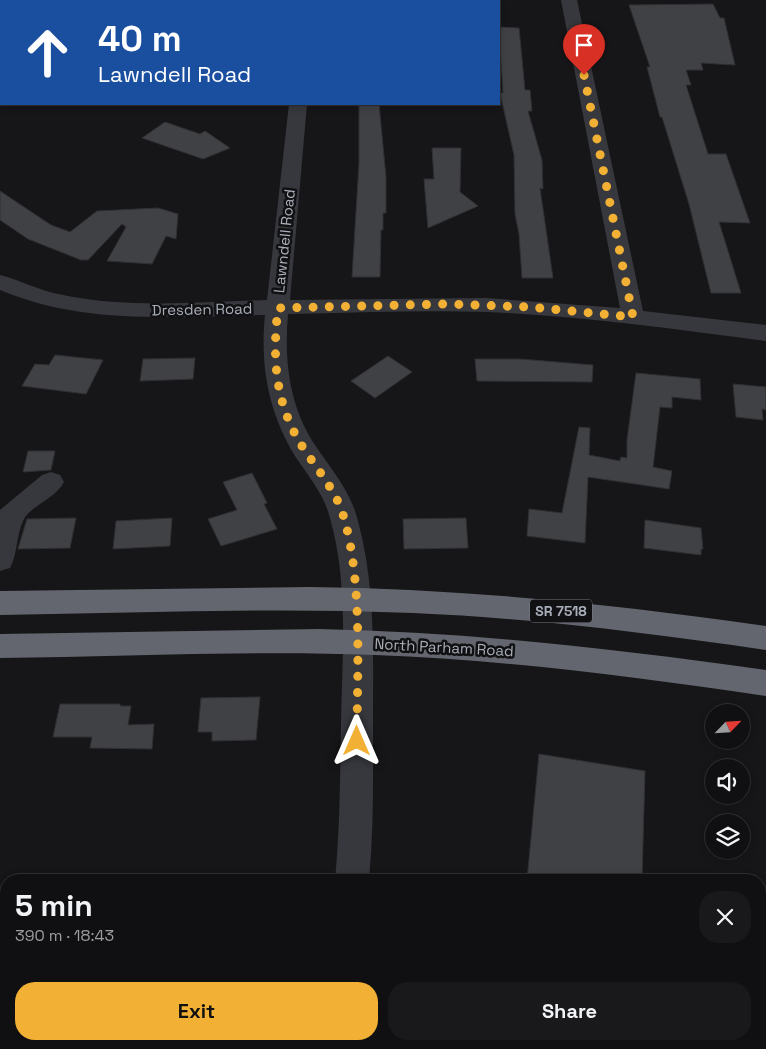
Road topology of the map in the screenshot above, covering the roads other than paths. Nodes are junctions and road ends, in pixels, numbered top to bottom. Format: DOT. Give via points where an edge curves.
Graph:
graph roads {
  1 [pos="569,0"];
  2 [pos="293,105"];
  3 [pos="0,282"];
  4 [pos="278,308"];
  5 [pos="633,317"];
  6 [pos="766,333"];
  7 [pos="51,482"];
  8 [pos="0,560"];
  9 [pos="355,600"];
  10 [pos="0,603"];
  11 [pos="766,638"];
  12 [pos="357,642"];
  13 [pos="0,646"];
  14 [pos="766,682"];
  15 [pos="352,874"];
  1 -- 5 [label="street"];
  2 -- 4 [label="street, Lawndell Road"];
  3 -- 4 [label="street, Dresden Road" via="39,297 99,306 198,310"];
  4 -- 5 [label="street, Dresden Road" via="447,304 530,307"];
  4 -- 9 [label="street, Lawndell Road" via="274,343 279,395 290,423 340,505 348,536"];
  5 -- 6 [label="street, Dresden Road"];
  7 -- 8 [label="street" via="12,513"];
  9 -- 10 [label="highway, SR 7518"];
  9 -- 11 [label="highway, SR 7518" via="596,614"];
  9 -- 12 [label="street, Lawndell Road"];
  12 -- 13 [label="highway, North Parham Road"];
  12 -- 14 [label="highway, North Parham Road" via="541,652"];
  12 -- 15 [label="street, Lawndell Road"];
}
